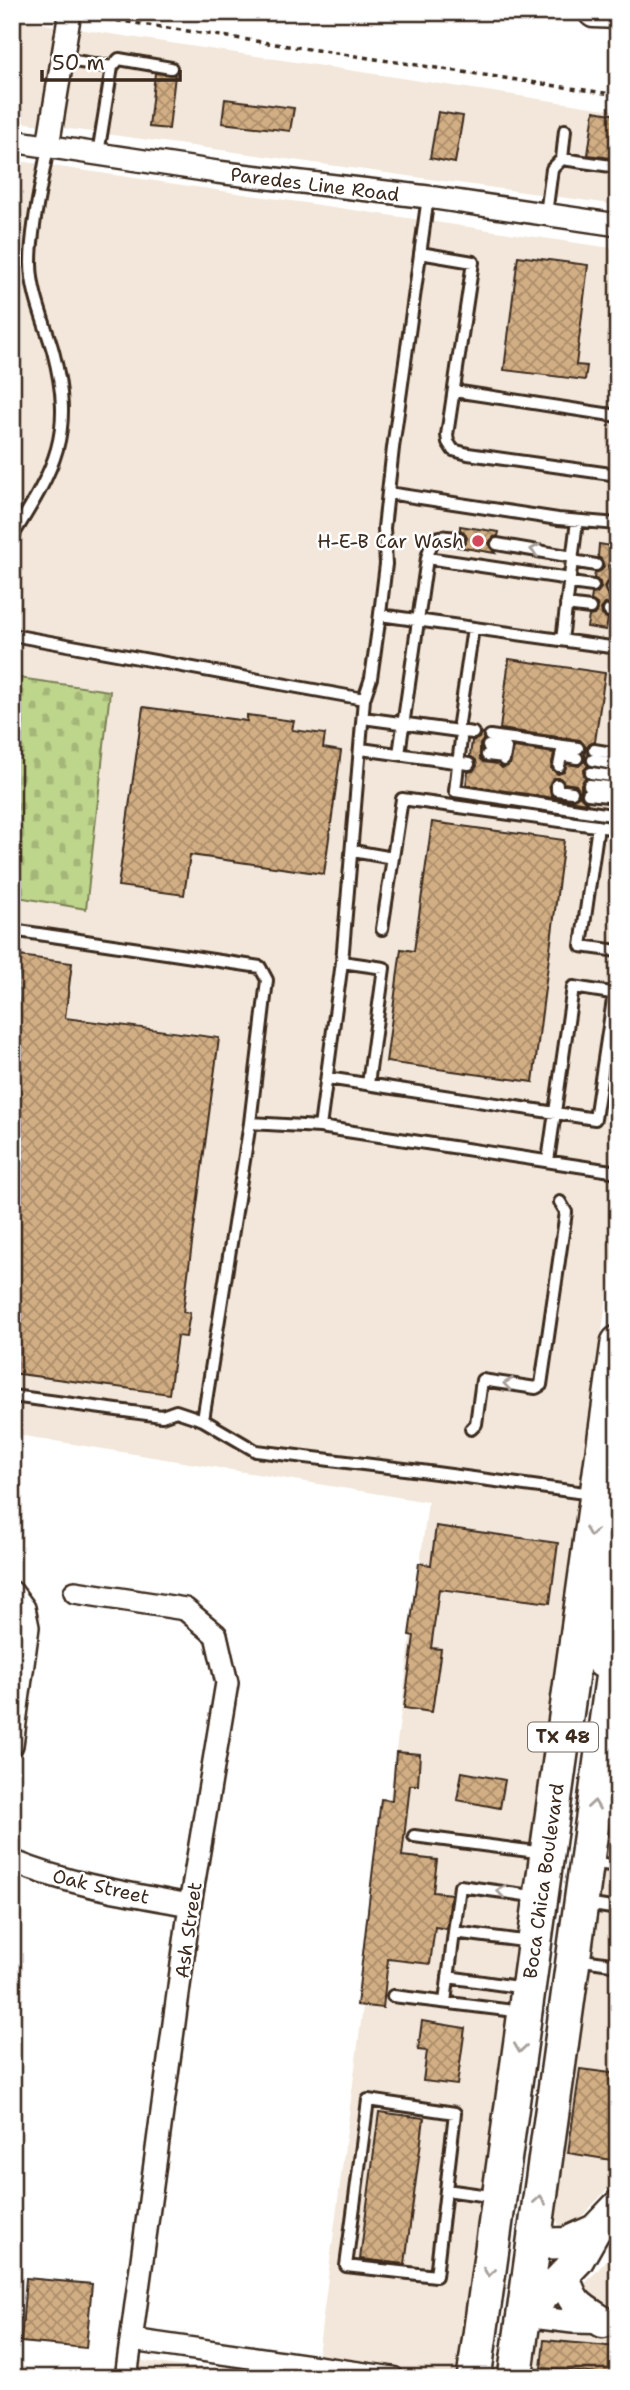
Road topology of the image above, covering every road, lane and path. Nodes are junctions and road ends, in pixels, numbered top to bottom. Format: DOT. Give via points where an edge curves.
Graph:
graph roads {
  1 [pos="594,12"];
  2 [pos="618,13"];
  3 [pos="76,14"];
  4 [pos="62,59"];
  5 [pos="112,67"];
  6 [pos="171,68"];
  7 [pos="618,95"];
  8 [pos="565,130"];
  9 [pos="12,141"];
  10 [pos="48,146"];
  11 [pos="98,154"];
  12 [pos="562,159"];
  13 [pos="618,167"];
  14 [pos="428,197"];
  15 [pos="546,214"];
  16 [pos="618,225"];
  17 [pos="420,253"];
  18 [pos="454,391"];
  19 [pos="618,415"];
  20 [pos="618,475"];
  21 [pos="388,493"];
  22 [pos="578,521"];
  23 [pos="618,524"];
  24 [pos="12,537"];
  25 [pos="459,538"];
  26 [pos="497,544"];
  27 [pos="427,558"];
  28 [pos="573,559"];
  29 [pos="596,565"];
  30 [pos="570,581"];
  31 [pos="593,586"];
  32 [pos="566,605"];
  33 [pos="590,608"];
  34 [pos="380,615"];
  35 [pos="418,620"];
  36 [pos="473,628"];
  37 [pos="12,635"];
  38 [pos="562,640"];
  39 [pos="618,648"];
  40 [pos="364,699"];
  41 [pos="363,718"];
  42 [pos="459,723"];
  43 [pos="403,724"];
  44 [pos="361,749"];
  45 [pos="578,753"];
  46 [pos="399,754"];
  47 [pos="618,754"];
  48 [pos="464,758"];
  49 [pos="504,759"];
  50 [pos="618,765"];
  51 [pos="618,776"];
  52 [pos="589,784"];
  53 [pos="557,785"];
  54 [pos="618,788"];
  55 [pos="572,792"];
  56 [pos="618,797"];
  57 [pos="618,816"];
  58 [pos="598,827"];
  59 [pos="618,829"];
  60 [pos="353,851"];
  61 [pos="393,858"];
  62 [pos="382,929"];
  63 [pos="12,930"];
  64 [pos="618,951"];
  65 [pos="342,962"];
  66 [pos="616,993"];
  67 [pos="327,1078"];
  68 [pos="368,1084"];
  69 [pos="555,1113"];
  70 [pos="250,1124"];
  71 [pos="320,1127"];
  72 [pos="548,1161"];
  73 [pos="618,1172"];
  74 [pos="560,1202"];
  75 [pos="616,1363"];
  76 [pos="12,1396"];
  77 [pos="203,1420"];
  78 [pos="471,1429"];
  79 [pos="607,1504"];
  80 [pos="75,1591"];
  81 [pos="12,1592"];
  82 [pos="618,1637"];
  83 [pos="617,1642"];
  84 [pos="613,1692"];
  85 [pos="610,1743"];
  86 [pos="12,1745"];
  87 [pos="414,1836"];
  88 [pos="547,1854"];
  89 [pos="12,1861"];
  90 [pos="602,1864"];
  91 [pos="541,1897"];
  92 [pos="581,1903"];
  93 [pos="190,1905"];
  94 [pos="618,1909"];
  95 [pos="454,1932"];
  96 [pos="534,1942"];
  97 [pos="573,1959"];
  98 [pos="618,1965"];
  99 [pos="449,1977"];
  100 [pos="393,1996"];
  101 [pos="526,2001"];
  102 [pos="446,2002"];
  103 [pos="446,2190"];
  104 [pos="499,2197"];
  105 [pos="618,2206"];
  106 [pos="594,2230"];
  107 [pos="533,2244"];
  108 [pos="564,2274"];
  109 [pos="524,2316"];
  110 [pos="611,2322"];
  111 [pos="132,2340"];
  112 [pos="126,2378"];
  113 [pos="393,2378"];
  114 [pos="474,2378"];
  115 [pos="515,2378"];
  1 -- 2 [label="street"];
  3 -- 4 [label="street"];
  3 -- 7 [label="path"];
  4 -- 5 [label="lane"];
  4 -- 10 [label="street"];
  5 -- 6 [label="lane" via="119,59"];
  5 -- 11 [label="lane"];
  8 -- 12 [label="lane"];
  9 -- 10 [label="street, Paredes Line Road"];
  10 -- 11 [label="street, Paredes Line Road"];
  10 -- 24 [label="lane" via="31,264 64,417 58,449 39,494"];
  11 -- 14 [label="street, Paredes Line Road"];
  12 -- 13 [label="lane"];
  12 -- 15 [label="lane" via="552,169"];
  14 -- 15 [label="street, Paredes Line Road"];
  14 -- 17 [label="lane"];
  15 -- 16 [label="street, Paredes Line Road"];
  17 -- 18 [label="lane" via="473,262"];
  17 -- 21 [label="lane"];
  18 -- 19 [label="lane"];
  18 -- 20 [label="lane" via="447,435 453,450"];
  21 -- 22 [label="lane"];
  21 -- 34 [label="lane"];
  22 -- 23 [label="lane"];
  22 -- 28 [label="lane"];
  25 -- 27 [label="lane" via="435,538"];
  28 -- 26 [label="lane, one-way"];
  27 -- 30 [label="lane"];
  27 -- 35 [label="lane"];
  28 -- 29 [label="lane"];
  28 -- 30 [label="lane"];
  30 -- 31 [label="lane"];
  30 -- 32 [label="lane"];
  32 -- 33 [label="lane"];
  32 -- 38 [label="lane"];
  34 -- 35 [label="lane"];
  34 -- 40 [label="lane"];
  35 -- 36 [label="lane"];
  35 -- 43 [label="lane"];
  36 -- 38 [label="lane"];
  36 -- 42 [label="lane"];
  37 -- 40 [label="lane"];
  38 -- 39 [label="lane"];
  40 -- 41 [label="lane"];
  41 -- 43 [label="lane"];
  41 -- 44 [label="lane"];
  43 -- 46 [label="lane"];
  43 -- 48 [label="lane"];
  44 -- 46 [label="lane"];
  44 -- 60 [label="lane"];
  45 -- 49 [label="lane" via="561,756 488,745"];
  46 -- 48 [label="lane"];
  47 -- 50 [label="lane" via="593,755"];
  48 -- 57 [label="lane" via="455,791"];
  51 -- 52 [label="lane"];
  52 -- 54 [label="lane"];
  52 -- 56 [label="lane"];
  53 -- 55 [label="lane" via="556,790"];
  58 -- 59 [label="lane"];
  58 -- 61 [label="lane" via="402,799"];
  58 -- 64 [label="lane" via="581,946"];
  60 -- 61 [label="lane"];
  60 -- 65 [label="lane"];
  61 -- 62 [label="lane"];
  63 -- 70 [label="lane" via="260,967 267,980"];
  65 -- 67 [label="lane"];
  65 -- 68 [label="lane" via="384,968"];
  66 -- 69 [label="lane" via="595,1119"];
  66 -- 69 [label="lane" via="573,987"];
  67 -- 68 [label="lane"];
  67 -- 71 [label="lane"];
  68 -- 69 [label="lane"];
  69 -- 72 [label="lane"];
  70 -- 71 [label="lane"];
  70 -- 77 [label="lane"];
  71 -- 72 [label="lane"];
  72 -- 73 [label="lane"];
  74 -- 78 [label="lane, one-way" via="566,1212 541,1385 482,1380 476,1424"];
  75 -- 79 [label="main road, Boca Chica Boulevard / TX 48"];
  76 -- 77 [label="lane" via="162,1416 176,1411"];
  77 -- 79 [label="lane" via="256,1451 421,1471"];
  79 -- 84 [label="main road" via="598,1654"];
  79 -- 88 [label="main road, Boca Chica Boulevard / TX 48, one-way"];
  80 -- 93 [label="street, Ash Street" via="185,1609 216,1634 227,1683"];
  81 -- 86 [label="street" via="24,1608 28,1627"];
  82 -- 83 [label="main road, Boca Chica Boulevard / TX 48"];
  83 -- 84 [label="main road, Boca Chica Boulevard / TX 48"];
  84 -- 85 [label="main road, Boca Chica Boulevard / TX 48"];
  90 -- 85 [label="main road, Boca Chica Boulevard / TX 48, one-way"];
  87 -- 88 [label="lane"];
  88 -- 91 [label="main road, Boca Chica Boulevard / TX 48"];
  89 -- 93 [label="street, Oak Street" via="93,1887"];
  90 -- 92 [label="main road, Boca Chica Boulevard / TX 48"];
  91 -- 95 [label="lane, one-way" via="460,1886"];
  91 -- 96 [label="main road, Boca Chica Boulevard / TX 48"];
  92 -- 94 [label="lane"];
  92 -- 97 [label="main road, Boca Chica Boulevard / TX 48"];
  93 -- 111 [label="street, Ash Street"];
  95 -- 96 [label="lane"];
  95 -- 99 [label="lane"];
  96 -- 101 [label="main road, Boca Chica Boulevard / TX 48"];
  97 -- 98 [label="lane"];
  107 -- 97 [label="main road, Boca Chica Boulevard / TX 48, one-way"];
  99 -- 101 [label="lane"];
  99 -- 102 [label="lane"];
  100 -- 102 [label="lane"];
  101 -- 102 [label="lane"];
  101 -- 104 [label="main road, Boca Chica Boulevard / TX 48, one-way"];
  103 -- 103 [label="lane" via="436,2276 346,2266 368,2101 455,2113"];
  103 -- 104 [label="lane"];
  104 -- 114 [label="main road, Boca Chica Boulevard / TX 48, one-way"];
  105 -- 106 [label="street"];
  106 -- 107 [label="street" via="566,2243"];
  106 -- 108 [label="street" via="578,2260"];
  107 -- 109 [label="main road, Boca Chica Boulevard / TX 48"];
  108 -- 109 [label="street"];
  108 -- 110 [label="street" via="578,2306"];
  109 -- 110 [label="street"];
  109 -- 115 [label="main road, Boca Chica Boulevard / TX 48"];
  111 -- 112 [label="street, Ash Street"];
  111 -- 113 [label="street"];
}
